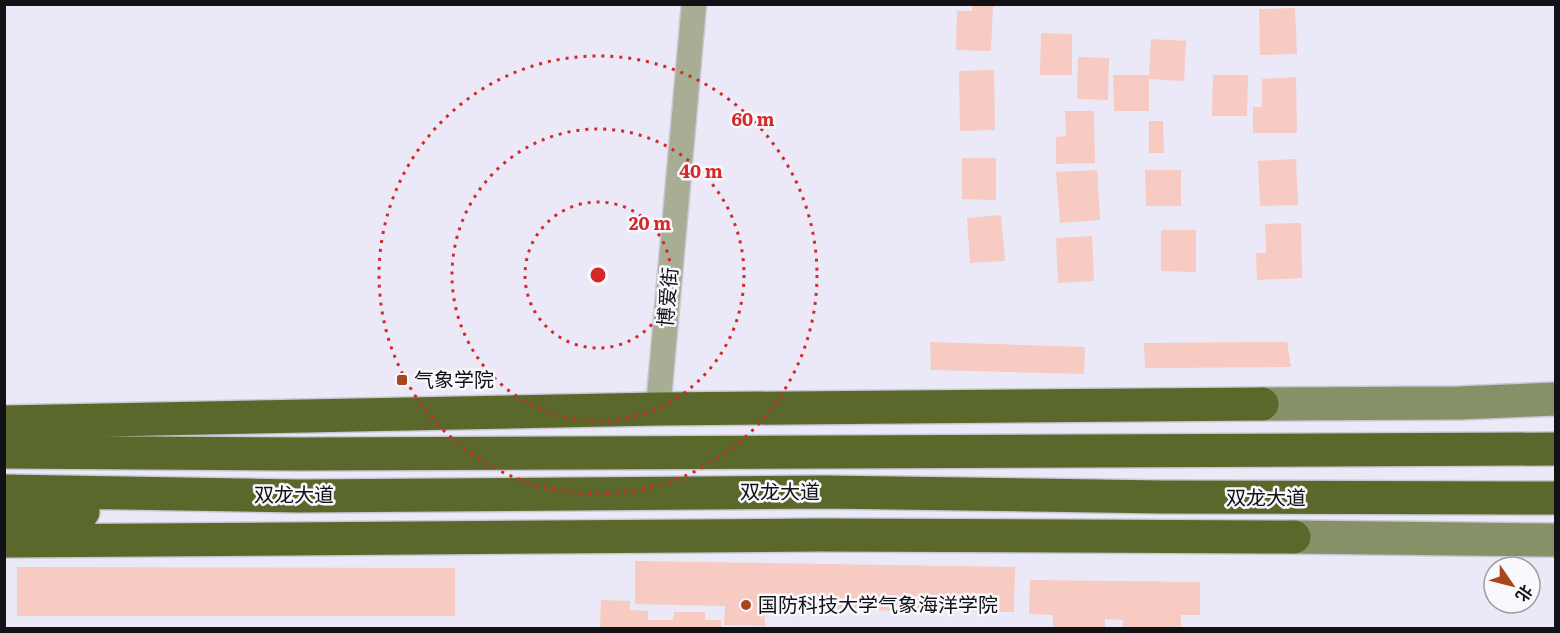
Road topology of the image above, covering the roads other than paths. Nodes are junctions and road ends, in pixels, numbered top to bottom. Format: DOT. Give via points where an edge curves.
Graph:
graph roads {
  1 [pos="694,4"];
  2 [pos="1556,399"];
  3 [pos="1262,404"];
  4 [pos="658,409"];
  5 [pos="4,422"];
  6 [pos="1556,449"];
  7 [pos="4,452"];
  8 [pos="4,491"];
  9 [pos="300,496"];
  10 [pos="1556,498"];
  11 [pos="4,518"];
  12 [pos="1294,537"];
  13 [pos="1556,540"];
  14 [pos="4,541"];
  1 -- 4 [label="street, 博爱街"];
  2 -- 3 [label="street"];
  3 -- 4 [label="highway"];
  4 -- 5 [label="highway"];
  6 -- 7 [label="highway, 双龙大道"];
  8 -- 9 [label="highway, 双龙大道"];
  9 -- 10 [label="highway, 双龙大道" via="825,492"];
  9 -- 11 [label="highway"];
  12 -- 13 [label="street"];
  12 -- 14 [label="highway, 双龙大道" via="796,535"];
}
